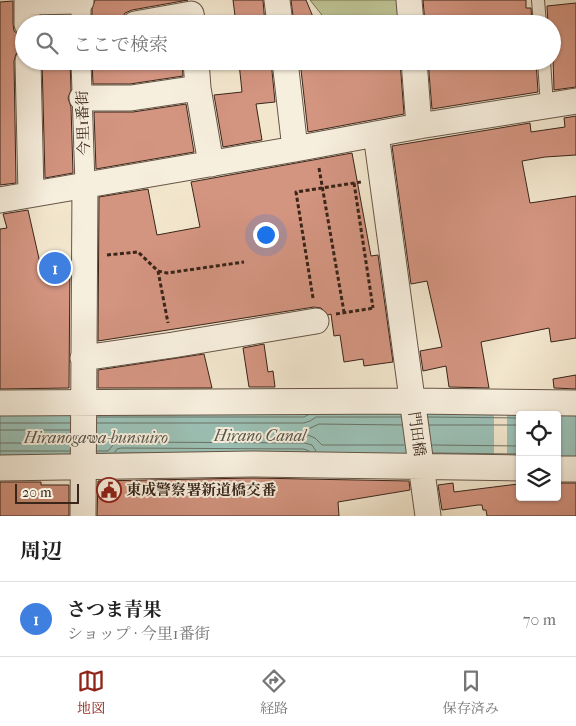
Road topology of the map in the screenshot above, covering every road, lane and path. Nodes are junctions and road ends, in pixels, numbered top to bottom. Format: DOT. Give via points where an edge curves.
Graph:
graph roads {
  1 [pos="277,0"];
  2 [pos="409,0"];
  3 [pos="538,0"];
  4 [pos="81,8"];
  5 [pos="27,15"];
  6 [pos="279,15"];
  7 [pos="410,15"];
  8 [pos="539,15"];
  9 [pos="28,70"];
  10 [pos="82,70"];
  11 [pos="197,70"];
  12 [pos="286,70"];
  13 [pos="415,70"];
  14 [pos="545,70"];
  15 [pos="198,88"];
  16 [pos="82,98"];
  17 [pos="576,101"];
  18 [pos="548,106"];
  19 [pos="419,126"];
  20 [pos="376,134"];
  21 [pos="295,149"];
  22 [pos="211,164"];
  23 [pos="382,179"];
  24 [pos="354,183"];
  25 [pos="85,185"];
  26 [pos="322,187"];
  27 [pos="31,194"];
  28 [pos="0,200"];
  29 [pos="84,257"];
  30 [pos="244,262"];
  31 [pos="158,271"];
  32 [pos="399,304"];
  33 [pos="373,308"];
  34 [pos="344,312"];
  35 [pos="316,319"];
  36 [pos="173,345"];
  37 [pos="84,358"];
  38 [pos="412,401"];
  39 [pos="0,403"];
  40 [pos="83,403"];
  41 [pos="576,403"];
  42 [pos="422,466"];
  43 [pos="83,467"];
  44 [pos="0,468"];
  45 [pos="516,468"];
  46 [pos="561,468"];
  47 [pos="576,469"];
  48 [pos="83,516"];
  49 [pos="428,516"];
  1 -- 6 [label="street"];
  2 -- 7 [label="street"];
  3 -- 8 [label="lane"];
  4 -- 5 [label="street" via="27,2"];
  9 -- 27 [label="street"];
  10 -- 16 [label="street, 今里1番街"];
  11 -- 15 [label="street"];
  12 -- 21 [label="street"];
  13 -- 19 [label="street"];
  14 -- 18 [label="lane"];
  15 -- 16 [label="street" via="130,98"];
  15 -- 22 [label="street"];
  16 -- 25 [label="street, 今里1番街"];
  17 -- 18 [label="street"];
  18 -- 19 [label="street"];
  19 -- 20 [label="street"];
  20 -- 21 [label="street"];
  20 -- 23 [label="street, 門田橋"];
  21 -- 22 [label="street"];
  22 -- 25 [label="street"];
  23 -- 24 [label="path"];
  23 -- 32 [label="street, 門田橋"];
  24 -- 26 [label="path"];
  24 -- 33 [label="path"];
  25 -- 27 [label="street"];
  25 -- 29 [label="street"];
  26 -- 34 [label="path"];
  26 -- 35 [label="path" via="296,192"];
  27 -- 28 [label="street"];
  29 -- 31 [label="path" via="138,252"];
  29 -- 37 [label="street"];
  30 -- 31 [label="path" via="167,273"];
  31 -- 36 [label="path"];
  32 -- 33 [label="path"];
  32 -- 38 [label="street, 門田橋"];
  33 -- 34 [label="path"];
  34 -- 35 [label="path"];
  35 -- 36 [label="street"];
  36 -- 37 [label="street"];
  37 -- 40 [label="street"];
  38 -- 40 [label="street"];
  38 -- 41 [label="street"];
  38 -- 42 [label="street, 門田橋"];
  39 -- 40 [label="street"];
  40 -- 43 [label="street"];
  42 -- 43 [label="street" via="252,464"];
  42 -- 45 [label="street"];
  42 -- 49 [label="street, 門田橋"];
  43 -- 44 [label="street"];
  43 -- 48 [label="street"];
  46 -- 47 [label="street"];
}
